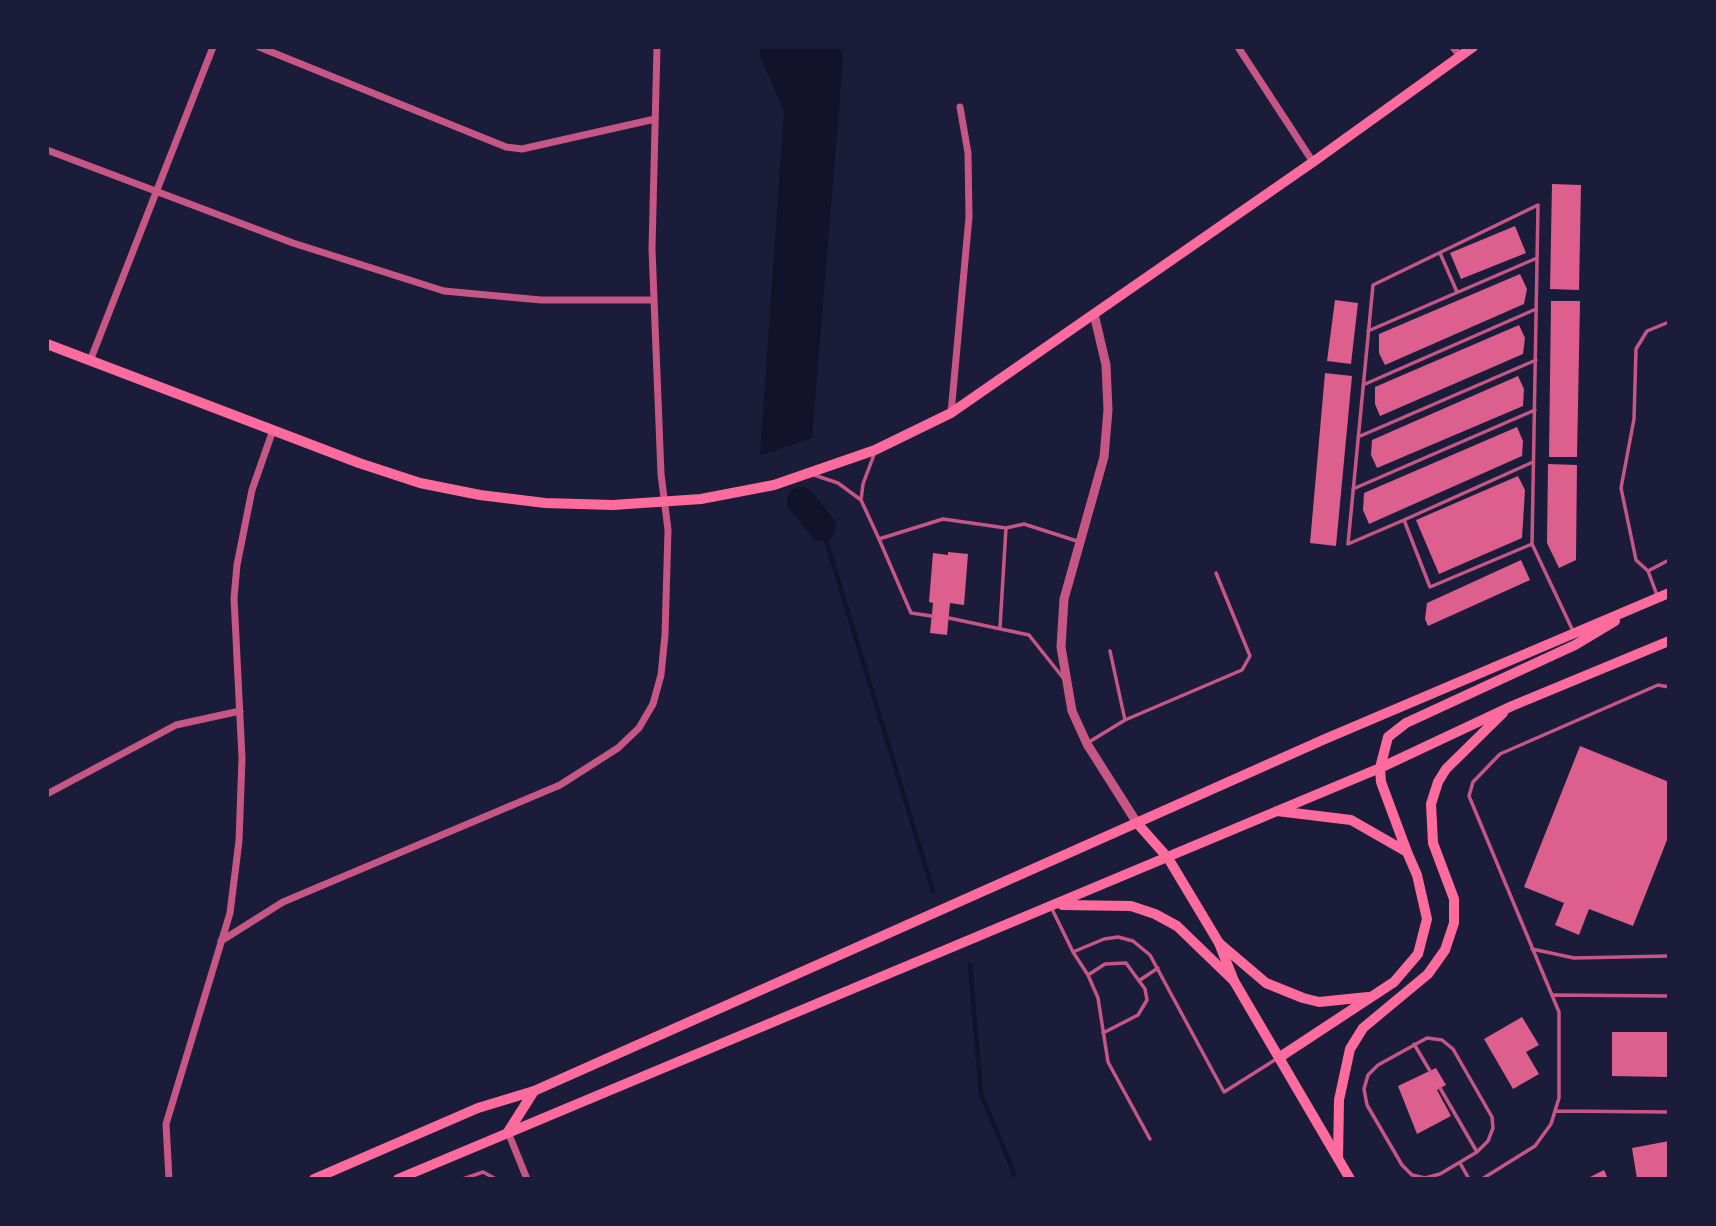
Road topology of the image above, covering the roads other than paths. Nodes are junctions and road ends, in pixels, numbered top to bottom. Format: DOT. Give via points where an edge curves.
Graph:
graph roads {
  1 [pos="213,47"];
  2 [pos="259,47"];
  3 [pos="657,47"];
  4 [pos="1238,47"];
  5 [pos="1473,47"];
  6 [pos="1456,52"];
  7 [pos="960,107"];
  8 [pos="655,119"];
  9 [pos="47,150"];
  10 [pos="1313,162"];
  11 [pos="157,192"];
  12 [pos="1440,253"];
  13 [pos="1537,258"];
  14 [pos="1457,292"];
  15 [pos="654,300"];
  16 [pos="1536,309"];
  17 [pos="1094,314"];
  18 [pos="1669,322"];
  19 [pos="1368,331"];
  20 [pos="47,344"];
  21 [pos="1536,360"];
  22 [pos="90,361"];
  23 [pos="1363,385"];
  24 [pos="1535,410"];
  25 [pos="951,413"];
  26 [pos="273,430"];
  27 [pos="1358,437"];
  28 [pos="875,450"];
  29 [pos="1534,462"];
  30 [pos="812,474"];
  31 [pos="1353,489"];
  32 [pos="862,500"];
  33 [pos="667,502"];
  34 [pos="1404,520"];
  35 [pos="1006,528"];
  36 [pos="879,540"];
  37 [pos="1081,542"];
  38 [pos="1532,544"];
  39 [pos="1669,560"];
  40 [pos="1648,571"];
  41 [pos="1216,573"];
  42 [pos="1663,595"];
  43 [pos="1634,607"];
  44 [pos="932,616"];
  45 [pos="949,618"];
  46 [pos="1000,627"];
  47 [pos="1574,633"];
  48 [pos="1669,641"];
  49 [pos="1110,651"];
  50 [pos="1066,681"];
  51 [pos="1669,687"];
  52 [pos="1512,706"];
  53 [pos="240,711"];
  54 [pos="1125,720"];
  55 [pos="1087,744"];
  56 [pos="1380,768"];
  57 [pos="47,794"];
  58 [pos="1274,811"];
  59 [pos="1137,823"];
  60 [pos="1407,852"];
  61 [pos="1168,858"];
  62 [pos="1052,906"];
  63 [pos="221,941"];
  64 [pos="1219,943"];
  65 [pos="1532,949"];
  66 [pos="1073,952"];
  67 [pos="1669,956"];
  68 [pos="1158,968"];
  69 [pos="1088,975"];
  70 [pos="1140,980"];
  71 [pos="1234,981"];
  72 [pos="1554,995"];
  73 [pos="1371,996"];
  74 [pos="1669,996"];
  75 [pos="1103,1033"];
  76 [pos="1415,1044"];
  77 [pos="1280,1056"];
  78 [pos="1430,1071"];
  79 [pos="1440,1088"];
  80 [pos="534,1091"];
  81 [pos="1556,1111"];
  82 [pos="1669,1112"];
  83 [pos="508,1132"];
  84 [pos="1150,1139"];
  85 [pos="1477,1152"];
  86 [pos="1338,1158"];
  87 [pos="1460,1163"];
  88 [pos="403,1178"];
  89 [pos="169,1179"];
  90 [pos="314,1179"];
  91 [pos="464,1179"];
  92 [pos="496,1179"];
  93 [pos="527,1179"];
  94 [pos="1350,1179"];
  95 [pos="1469,1179"];
  96 [pos="1482,1179"];
  1 -- 11 [label="street"];
  2 -- 8 [label="street" via="506,147 522,149"];
  3 -- 8 [label="street"];
  4 -- 10 [label="street"];
  5 -- 6 [label="main road"];
  6 -- 10 [label="main road"];
  7 -- 25 [label="street" via="968,153 969,217"];
  8 -- 15 [label="street"];
  9 -- 11 [label="street"];
  10 -- 17 [label="main road"];
  11 -- 15 [label="street" via="293,243 444,291 541,300"];
  11 -- 22 [label="street"];
  12 -- 13 [label="lane" via="1538,205"];
  12 -- 14 [label="lane"];
  12 -- 19 [label="lane" via="1373,285"];
  13 -- 14 [label="lane"];
  13 -- 16 [label="lane"];
  14 -- 19 [label="lane"];
  15 -- 33 [label="street"];
  16 -- 21 [label="lane"];
  16 -- 23 [label="lane"];
  17 -- 25 [label="main road"];
  17 -- 37 [label="street" via="1107,365 1108,410 1104,457"];
  18 -- 40 [label="lane" via="1647,331 1636,349 1634,419 1621,488 1636,560"];
  19 -- 23 [label="lane"];
  20 -- 22 [label="main road"];
  21 -- 24 [label="lane"];
  21 -- 27 [label="lane"];
  22 -- 26 [label="main road"];
  23 -- 27 [label="lane"];
  24 -- 29 [label="lane"];
  24 -- 31 [label="lane"];
  25 -- 28 [label="main road"];
  26 -- 33 [label="main road" via="420,483 480,495 545,503"];
  26 -- 53 [label="street" via="252,489 237,565 234,598"];
  27 -- 31 [label="lane"];
  28 -- 30 [label="main road"];
  28 -- 32 [label="lane"];
  29 -- 34 [label="lane"];
  29 -- 38 [label="lane"];
  30 -- 32 [label="lane" via="838,483"];
  30 -- 33 [label="main road" via="746,491"];
  31 -- 34 [label="lane" via="1348,544"];
  32 -- 36 [label="lane"];
  33 -- 63 [label="street" via="661,675 653,704 632,735 560,785 283,902"];
  34 -- 38 [label="lane" via="1430,587"];
  35 -- 36 [label="lane" via="943,519"];
  35 -- 37 [label="lane" via="1024,524"];
  35 -- 46 [label="lane"];
  36 -- 44 [label="lane" via="911,613"];
  37 -- 50 [label="street" via="1064,599"];
  38 -- 47 [label="lane"];
  39 -- 40 [label="lane"];
  40 -- 42 [label="lane"];
  41 -- 54 [label="lane" via="1251,656 1242,670"];
  42 -- 43 [label="main road"];
  43 -- 47 [label="main road"];
  43 -- 56 [label="main road" via="1575,645 1406,723 1388,737"];
  45 -- 46 [label="lane"];
  46 -- 50 [label="lane" via="1029,635"];
  47 -- 59 [label="main road"];
  48 -- 52 [label="main road"];
  49 -- 54 [label="lane"];
  50 -- 55 [label="street" via="1072,711"];
  51 -- 65 [label="lane" via="1658,685 1500,754 1473,782 1469,796"];
  52 -- 56 [label="main road"];
  52 -- 86 [label="main road" via="1438,782 1431,804 1433,843 1454,899 1454,923 1445,950 1428,974 1363,1028 1350,1049 1339,1100"];
  53 -- 57 [label="street" via="176,725"];
  53 -- 63 [label="street" via="239,841 230,913"];
  54 -- 55 [label="lane"];
  55 -- 59 [label="street"];
  56 -- 58 [label="main road"];
  56 -- 60 [label="main road"];
  58 -- 60 [label="main road" via="1351,820"];
  58 -- 61 [label="main road"];
  59 -- 61 [label="main road"];
  59 -- 80 [label="main road"];
  60 -- 73 [label="main road" via="1425,901 1425,935 1410,966"];
  61 -- 62 [label="main road"];
  61 -- 64 [label="main road"];
  62 -- 66 [label="lane"];
  62 -- 71 [label="main road" via="1121,905 1155,914 1177,926"];
  62 -- 83 [label="main road"];
  63 -- 89 [label="street" via="166,1124"];
  64 -- 71 [label="main road"];
  64 -- 73 [label="main road" via="1266,984 1303,998 1319,1002"];
  65 -- 67 [label="lane" via="1574,958"];
  65 -- 72 [label="lane"];
  66 -- 68 [label="lane" via="1118,937 1133,941"];
  66 -- 69 [label="lane"];
  68 -- 70 [label="lane"];
  68 -- 77 [label="lane" via="1224,1092"];
  69 -- 70 [label="lane" via="1116,962 1126,963"];
  69 -- 75 [label="lane" via="1098,998"];
  70 -- 75 [label="lane" via="1147,1000 1143,1009"];
  71 -- 77 [label="main road"];
  72 -- 74 [label="lane"];
  72 -- 81 [label="lane" via="1559,1012"];
  73 -- 77 [label="main road"];
  75 -- 84 [label="lane" via="1108,1062"];
  76 -- 78 [label="lane"];
  76 -- 85 [label="lane" via="1427,1038 1442,1040 1453,1049 1492,1117 1488,1141"];
  76 -- 87 [label="lane" via="1368,1075 1364,1089 1367,1105 1412,1175 1426,1178"];
  77 -- 86 [label="main road"];
  79 -- 85 [label="lane"];
  80 -- 83 [label="main road"];
  80 -- 90 [label="main road" via="478,1108"];
  81 -- 82 [label="lane"];
  81 -- 96 [label="lane" via="1535,1146"];
  83 -- 88 [label="main road"];
  83 -- 93 [label="street"];
  85 -- 87 [label="lane"];
  86 -- 94 [label="main road"];
  87 -- 95 [label="lane"];
  91 -- 92 [label="lane" via="484,1172"];
}
